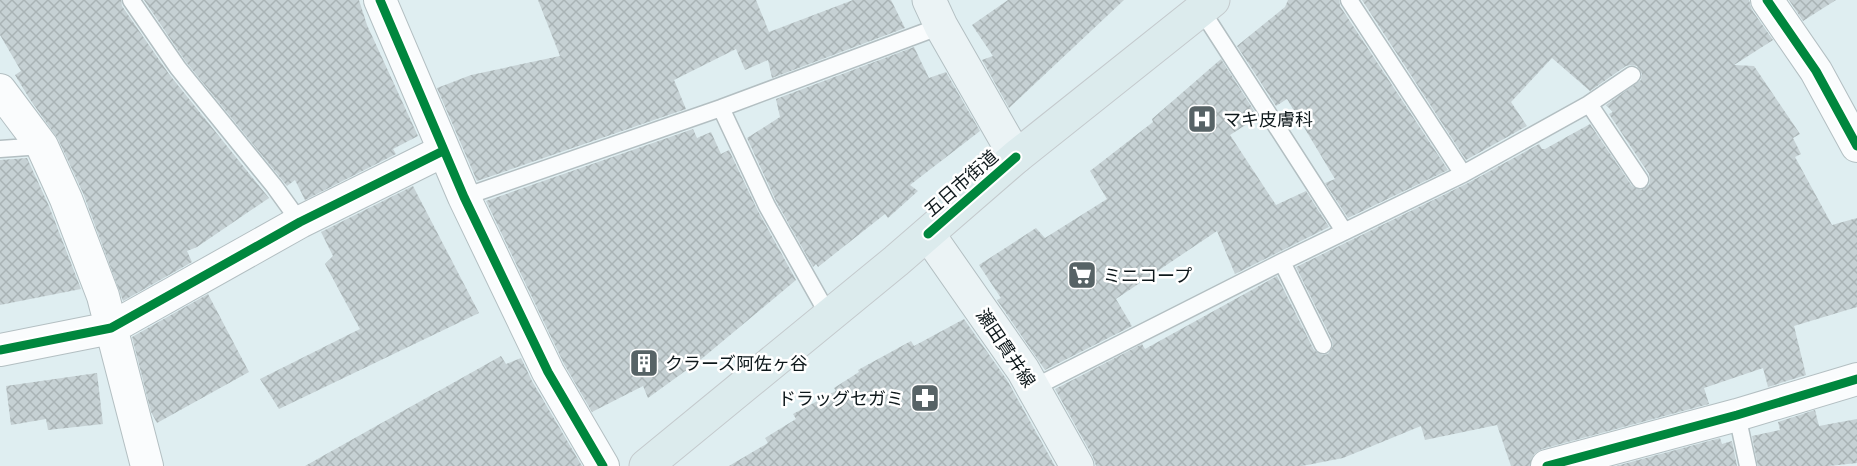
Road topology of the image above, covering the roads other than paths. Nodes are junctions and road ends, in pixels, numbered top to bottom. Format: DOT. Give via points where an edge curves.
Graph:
graph roads {
  1 [pos="131,0"];
  2 [pos="380,0"];
  3 [pos="1348,0"];
  4 [pos="1767,0"];
  5 [pos="1208,6"];
  6 [pos="935,13"];
  7 [pos="1632,75"];
  8 [pos="0,90"];
  9 [pos="1589,104"];
  10 [pos="721,108"];
  11 [pos="42,146"];
  12 [pos="1857,146"];
  13 [pos="0,149"];
  14 [pos="443,151"];
  15 [pos="1016,157"];
  16 [pos="1463,174"];
  17 [pos="1640,180"];
  18 [pos="464,197"];
  19 [pos="300,222"];
  20 [pos="1344,231"];
  21 [pos="928,234"];
  22 [pos="1282,262"];
  23 [pos="829,316"];
  24 [pos="111,328"];
  25 [pos="1323,345"];
  26 [pos="0,350"];
  27 [pos="1857,379"];
  28 [pos="1033,388"];
  29 [pos="1737,415"];
  30 [pos="147,466"];
  31 [pos="603,466"];
  32 [pos="646,466"];
  33 [pos="1077,466"];
  34 [pos="1547,466"];
  35 [pos="1748,466"];
  1 -- 19 [label="lane" via="178,68"];
  2 -- 14 [label="street"];
  3 -- 16 [label="lane"];
  4 -- 12 [label="street" via="1816,71"];
  5 -- 15 [label="main road, 五日市街道"];
  5 -- 20 [label="lane"];
  6 -- 10 [label="lane"];
  6 -- 15 [label="main road"];
  7 -- 9 [label="lane"];
  8 -- 11 [label="street"];
  9 -- 16 [label="lane"];
  9 -- 17 [label="lane"];
  10 -- 18 [label="lane"];
  10 -- 23 [label="lane" via="767,206"];
  11 -- 13 [label="lane"];
  11 -- 24 [label="street" via="99,285"];
  14 -- 18 [label="street"];
  14 -- 19 [label="street"];
  15 -- 21 [label="main road, 五日市街道"];
  16 -- 20 [label="lane"];
  18 -- 31 [label="street" via="548,372"];
  19 -- 24 [label="street"];
  20 -- 22 [label="lane"];
  21 -- 23 [label="main road, 五日市街道"];
  21 -- 28 [label="main road, 瀬田貫井線"];
  22 -- 25 [label="lane"];
  22 -- 28 [label="lane"];
  23 -- 32 [label="main road, 五日市街道"];
  24 -- 26 [label="street"];
  24 -- 30 [label="street"];
  27 -- 29 [label="street"];
  28 -- 33 [label="main road, 瀬田貫井線"];
  29 -- 34 [label="street"];
  29 -- 35 [label="lane"];
}
